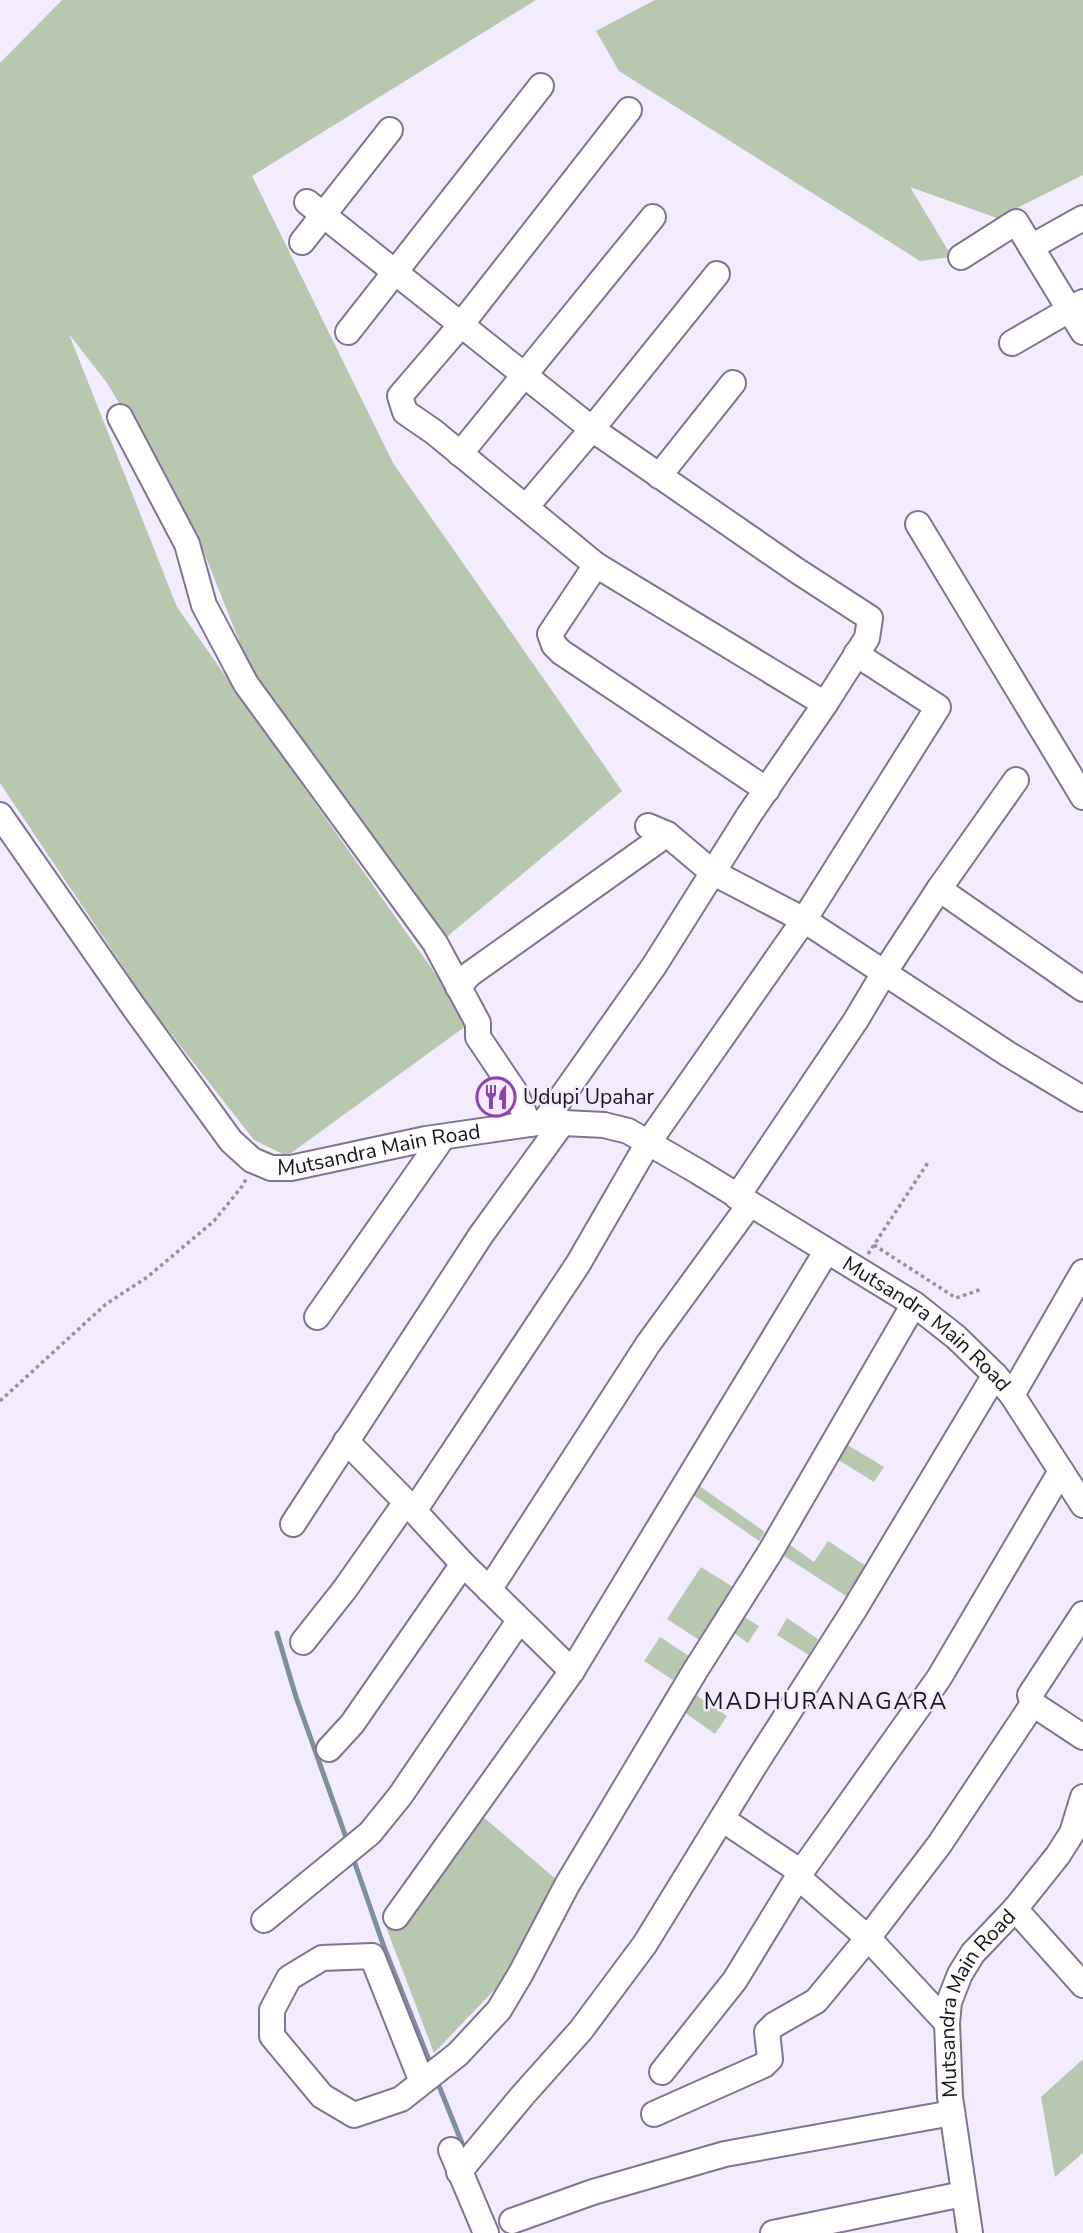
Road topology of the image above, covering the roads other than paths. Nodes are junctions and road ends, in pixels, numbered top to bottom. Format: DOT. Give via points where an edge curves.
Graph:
graph roads {
  1 [pos="541,86"];
  2 [pos="629,110"];
  3 [pos="390,131"];
  4 [pos="315,209"];
  5 [pos="653,218"];
  6 [pos="1083,218"];
  7 [pos="302,242"];
  8 [pos="1031,247"];
  9 [pos="961,257"];
  10 [pos="394,274"];
  11 [pos="717,274"];
  12 [pos="1076,306"];
  13 [pos="460,326"];
  14 [pos="348,332"];
  15 [pos="1083,332"];
  16 [pos="1012,343"];
  17 [pos="526,376"];
  18 [pos="733,383"];
  19 [pos="120,417"];
  20 [pos="592,429"];
  21 [pos="460,454"];
  22 [pos="659,476"];
  23 [pos="526,507"];
  24 [pos="918,524"];
  25 [pos="596,565"];
  26 [pos="856,654"];
  27 [pos="825,704"];
  28 [pos="1016,780"];
  29 [pos="767,790"];
  30 [pos="1083,797"];
  31 [pos="0,815"];
  32 [pos="712,872"];
  33 [pos="939,889"];
  34 [pos="804,920"];
  35 [pos="884,973"];
  36 [pos="458,987"];
  37 [pos="1083,989"];
  38 [pos="1082,1095"];
  39 [pos="545,1123"];
  40 [pos="443,1137"];
  41 [pos="648,1143"];
  42 [pos="744,1200"];
  43 [pos="826,1252"];
  44 [pos="1080,1281"];
  45 [pos="914,1304"];
  46 [pos="317,1317"];
  47 [pos="995,1375"];
  48 [pos="1012,1395"];
  49 [pos="346,1441"];
  50 [pos="1061,1471"];
  51 [pos="1080,1495"];
  52 [pos="410,1506"];
  53 [pos="293,1524"];
  54 [pos="463,1564"];
  55 [pos="489,1590"];
  56 [pos="1083,1614"];
  57 [pos="519,1621"];
  58 [pos="303,1642"];
  59 [pos="572,1671"];
  60 [pos="1033,1704"];
  61 [pos="1083,1737"];
  62 [pos="329,1749"];
  63 [pos="1083,1797"];
  64 [pos="722,1819"];
  65 [pos="800,1875"];
  66 [pos="1015,1909"];
  67 [pos="396,1917"];
  68 [pos="264,1920"];
  69 [pos="868,1938"];
  70 [pos="1083,1985"];
  71 [pos="947,2023"];
  72 [pos="662,2072"];
  73 [pos="422,2082"];
  74 [pos="952,2113"];
  75 [pos="654,2114"];
  76 [pos="963,2194"];
  77 [pos="512,2221"];
  78 [pos="486,2233"];
  79 [pos="773,2233"];
  80 [pos="970,2233"];
  1 -- 10 [label="street"];
  2 -- 13 [label="street"];
  3 -- 4 [label="street"];
  4 -- 7 [label="street"];
  4 -- 10 [label="street"];
  5 -- 17 [label="street"];
  6 -- 8 [label="street"];
  8 -- 9 [label="street" via="1016,222"];
  8 -- 12 [label="street"];
  10 -- 13 [label="street"];
  10 -- 14 [label="street"];
  11 -- 20 [label="street"];
  12 -- 15 [label="street"];
  12 -- 16 [label="street"];
  13 -- 17 [label="street"];
  13 -- 21 [label="street" via="400,396 405,412"];
  17 -- 20 [label="street"];
  17 -- 21 [label="street"];
  18 -- 22 [label="street"];
  19 -- 36 [label="street" via="187,544 205,605 246,684 435,943"];
  20 -- 22 [label="street"];
  20 -- 23 [label="street"];
  21 -- 23 [label="street"];
  22 -- 26 [label="street" via="870,618 867,638"];
  23 -- 25 [label="street"];
  24 -- 30 [label="street"];
  25 -- 27 [label="street"];
  25 -- 29 [label="street" via="550,634 554,645"];
  26 -- 27 [label="street"];
  26 -- 34 [label="street" via="938,707"];
  27 -- 29 [label="street"];
  28 -- 33 [label="street"];
  29 -- 32 [label="street"];
  31 -- 40 [label="street, Mutsandra Main Road" via="149,1029 232,1141 252,1160 271,1168 291,1168"];
  32 -- 34 [label="street"];
  32 -- 36 [label="street" via="658,830"];
  32 -- 39 [label="street"];
  33 -- 35 [label="street"];
  33 -- 37 [label="street"];
  34 -- 35 [label="street"];
  34 -- 41 [label="street"];
  35 -- 38 [label="street"];
  35 -- 42 [label="street"];
  36 -- 39 [label="street" via="478,1023 478,1037 515,1092"];
  39 -- 40 [label="street, Mutsandra Main Road"];
  39 -- 41 [label="street, Mutsandra Main Road" via="604,1125 628,1131"];
  39 -- 49 [label="street" via="481,1235"];
  40 -- 46 [label="street"];
  41 -- 42 [label="street, Mutsandra Main Road"];
  41 -- 52 [label="street" via="578,1264"];
  42 -- 43 [label="street, Mutsandra Main Road"];
  42 -- 55 [label="street"];
  43 -- 45 [label="street, Mutsandra Main Road"];
  43 -- 59 [label="street"];
  44 -- 48 [label="street"];
  45 -- 47 [label="street, Mutsandra Main Road"];
  45 -- 73 [label="street" via="568,1885 499,2010 458,2054"];
  47 -- 48 [label="street, Mutsandra Main Road"];
  47 -- 64 [label="street" via="855,1610"];
  48 -- 50 [label="street, Mutsandra Main Road"];
  49 -- 52 [label="street"];
  49 -- 53 [label="street"];
  50 -- 51 [label="street, Mutsandra Main Road"];
  50 -- 65 [label="street" via="939,1678"];
  52 -- 54 [label="street"];
  52 -- 58 [label="street"];
  54 -- 55 [label="street"];
  54 -- 62 [label="street" via="352,1724"];
  55 -- 57 [label="street"];
  56 -- 60 [label="street" via="1030,1695"];
  57 -- 59 [label="street"];
  57 -- 68 [label="street" via="370,1833"];
  59 -- 67 [label="street"];
  60 -- 61 [label="street"];
  60 -- 69 [label="street" via="939,1845"];
  63 -- 66 [label="street, Mutsandra Main Road" via="1072,1833"];
  64 -- 65 [label="street"];
  64 -- 78 [label="street" via="645,1944 581,2030 455,2161"];
  65 -- 69 [label="street"];
  65 -- 72 [label="street" via="735,1980"];
  66 -- 70 [label="street"];
  66 -- 71 [label="street, Mutsandra Main Road" via="960,1974"];
  69 -- 71 [label="street"];
  69 -- 75 [label="street" via="816,2001 767,2032 770,2059 764,2065"];
  71 -- 74 [label="street, Mutsandra Main Road"];
  73 -- 73 [label="street" via="401,2099 354,2115 322,2096 272,2036 272,2010 289,1978 322,1958 372,1956"];
  74 -- 76 [label="street, Mutsandra Main Road"];
  74 -- 77 [label="street" via="725,2154"];
  76 -- 79 [label="street"];
  76 -- 80 [label="street, Mutsandra Main Road"];
}
